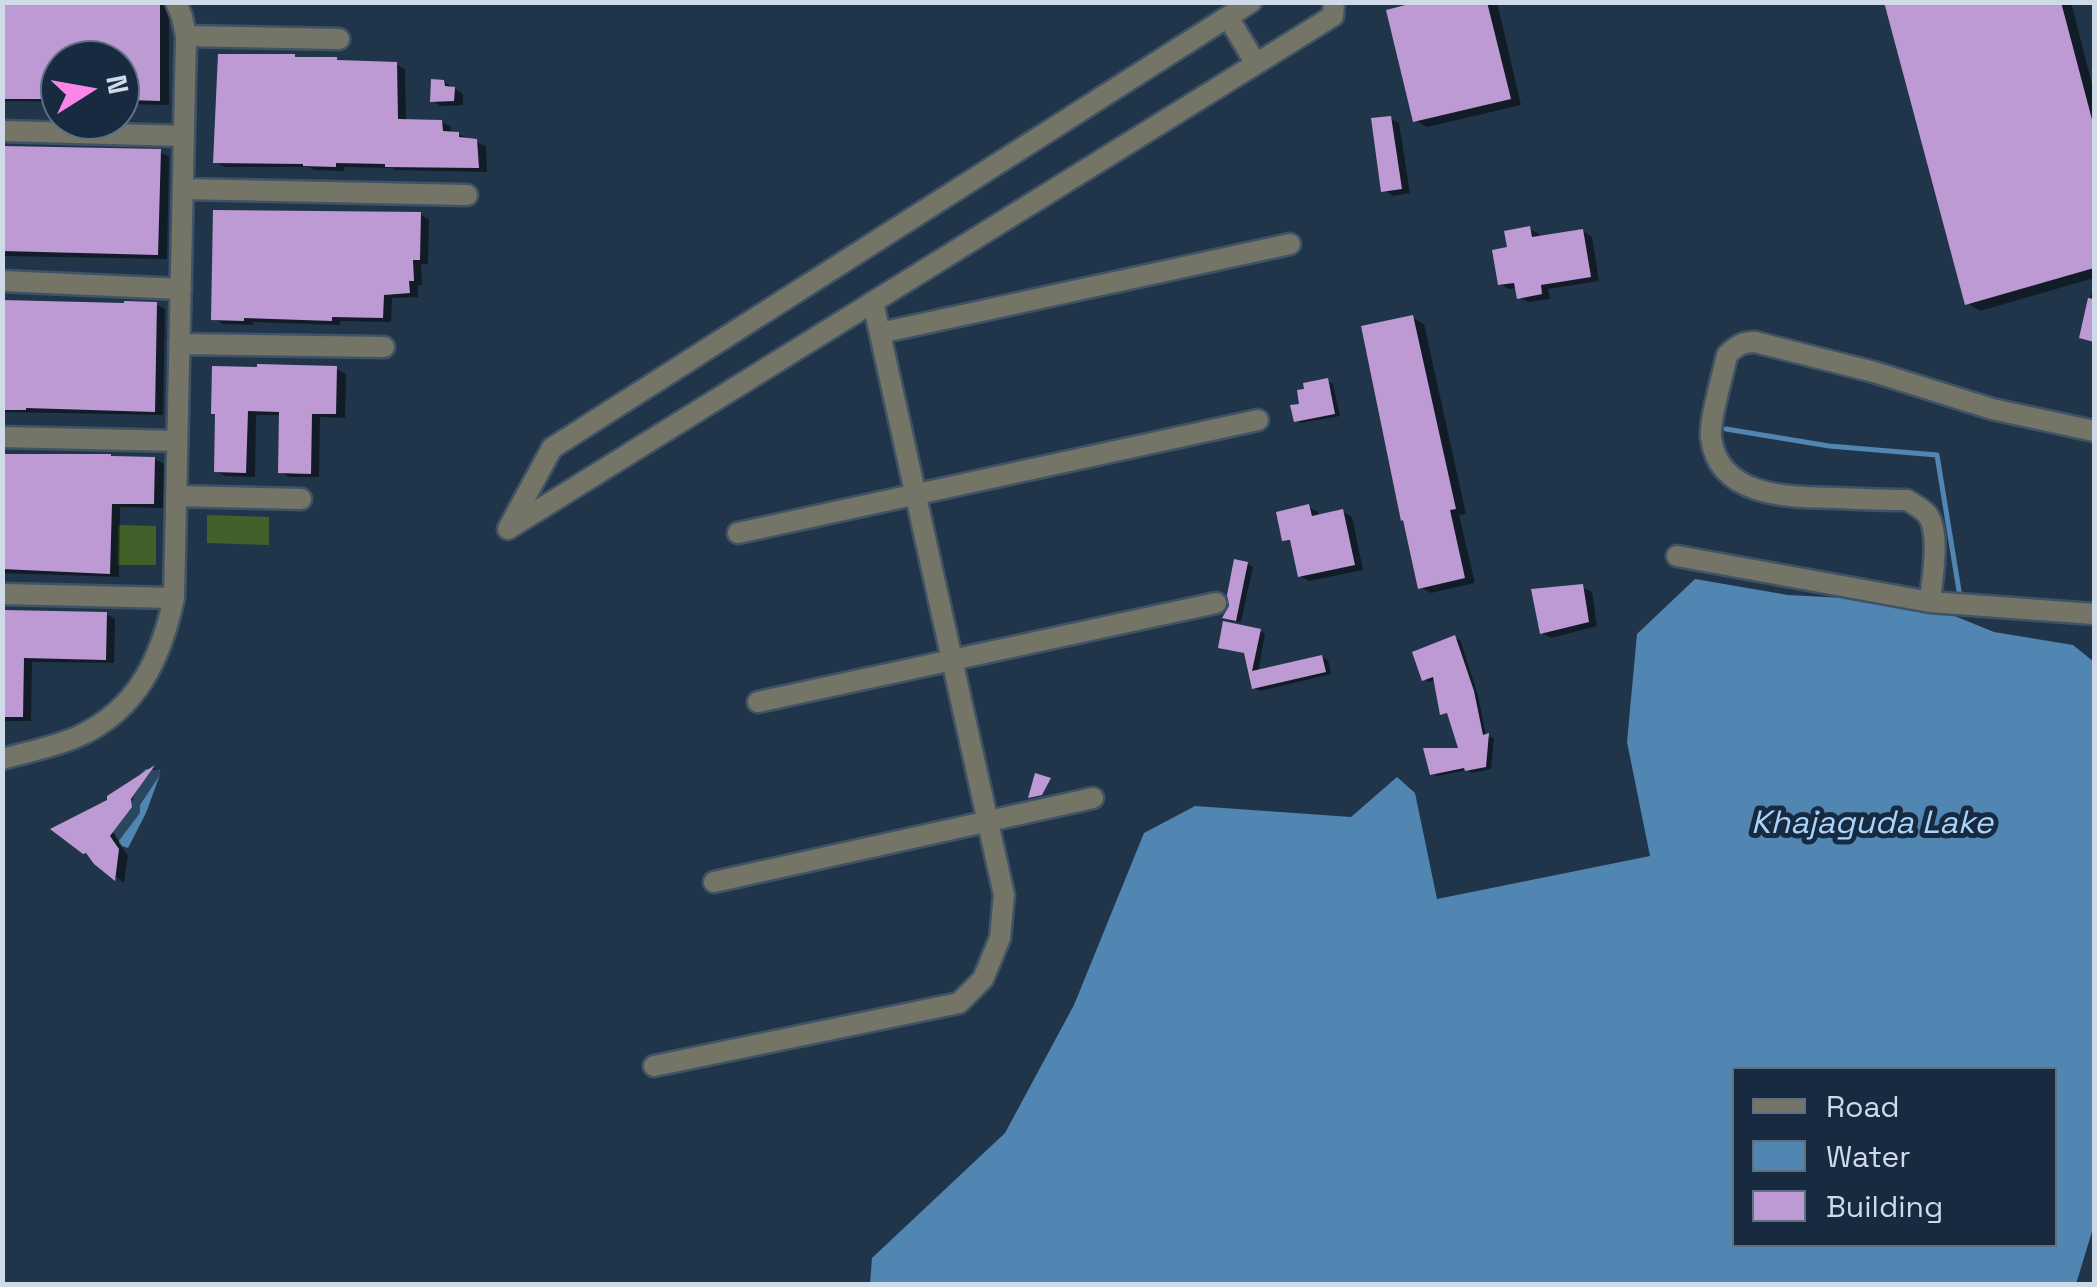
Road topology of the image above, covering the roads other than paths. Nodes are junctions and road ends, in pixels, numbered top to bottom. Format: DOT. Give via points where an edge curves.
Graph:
graph roads {
  1 [pos="176,2"];
  2 [pos="1251,2"];
  3 [pos="1334,2"];
  4 [pos="1228,17"];
  5 [pos="186,36"];
  6 [pos="339,40"];
  7 [pos="1256,64"];
  8 [pos="2,131"];
  9 [pos="184,136"];
  10 [pos="183,190"];
  11 [pos="467,195"];
  12 [pos="1290,244"];
  13 [pos="2,281"];
  14 [pos="180,289"];
  15 [pos="873,302"];
  16 [pos="880,333"];
  17 [pos="180,344"];
  18 [pos="384,346"];
  19 [pos="1258,420"];
  20 [pos="2094,431"];
  21 [pos="2,436"];
  22 [pos="178,441"];
  23 [pos="916,494"];
  24 [pos="176,496"];
  25 [pos="301,499"];
  26 [pos="738,533"];
  27 [pos="1677,556"];
  28 [pos="2,594"];
  29 [pos="174,598"];
  30 [pos="1930,602"];
  31 [pos="1216,603"];
  32 [pos="2094,614"];
  33 [pos="952,660"];
  34 [pos="758,702"];
  35 [pos="2,746"];
  36 [pos="46,746"];
  37 [pos="2,758"];
  38 [pos="1093,798"];
  39 [pos="988,822"];
  40 [pos="714,882"];
  41 [pos="654,1066"];
  1 -- 5 [label="street"];
  2 -- 4 [label="street"];
  3 -- 7 [label="street" via="1333,16"];
  4 -- 7 [label="street"];
  4 -- 15 [label="street" via="552,448 508,529"];
  5 -- 6 [label="street"];
  5 -- 9 [label="street"];
  7 -- 15 [label="street"];
  8 -- 9 [label="street"];
  9 -- 10 [label="street"];
  10 -- 11 [label="street"];
  10 -- 14 [label="street"];
  12 -- 16 [label="street"];
  13 -- 14 [label="street"];
  14 -- 17 [label="street"];
  15 -- 16 [label="street"];
  16 -- 23 [label="street"];
  17 -- 18 [label="street"];
  17 -- 22 [label="street"];
  19 -- 23 [label="street"];
  20 -- 30 [label="street" via="1754,342 1736,346 1728,355 1710,434 1722,464 1763,492 1907,500 1920,508 1935,534"];
  21 -- 22 [label="street"];
  22 -- 24 [label="street"];
  23 -- 26 [label="street"];
  23 -- 33 [label="street"];
  24 -- 25 [label="street"];
  24 -- 29 [label="street"];
  27 -- 30 [label="street"];
  28 -- 29 [label="street"];
  29 -- 36 [label="street" via="156,659 140,686 104,723"];
  30 -- 32 [label="street"];
  31 -- 33 [label="street"];
  33 -- 34 [label="street"];
  33 -- 39 [label="street"];
  35 -- 36 [label="street"];
  36 -- 37 [label="street"];
  38 -- 39 [label="street"];
  39 -- 40 [label="street"];
  39 -- 41 [label="street" via="1004,895 1000,938 983,979 959,1003"];
}
